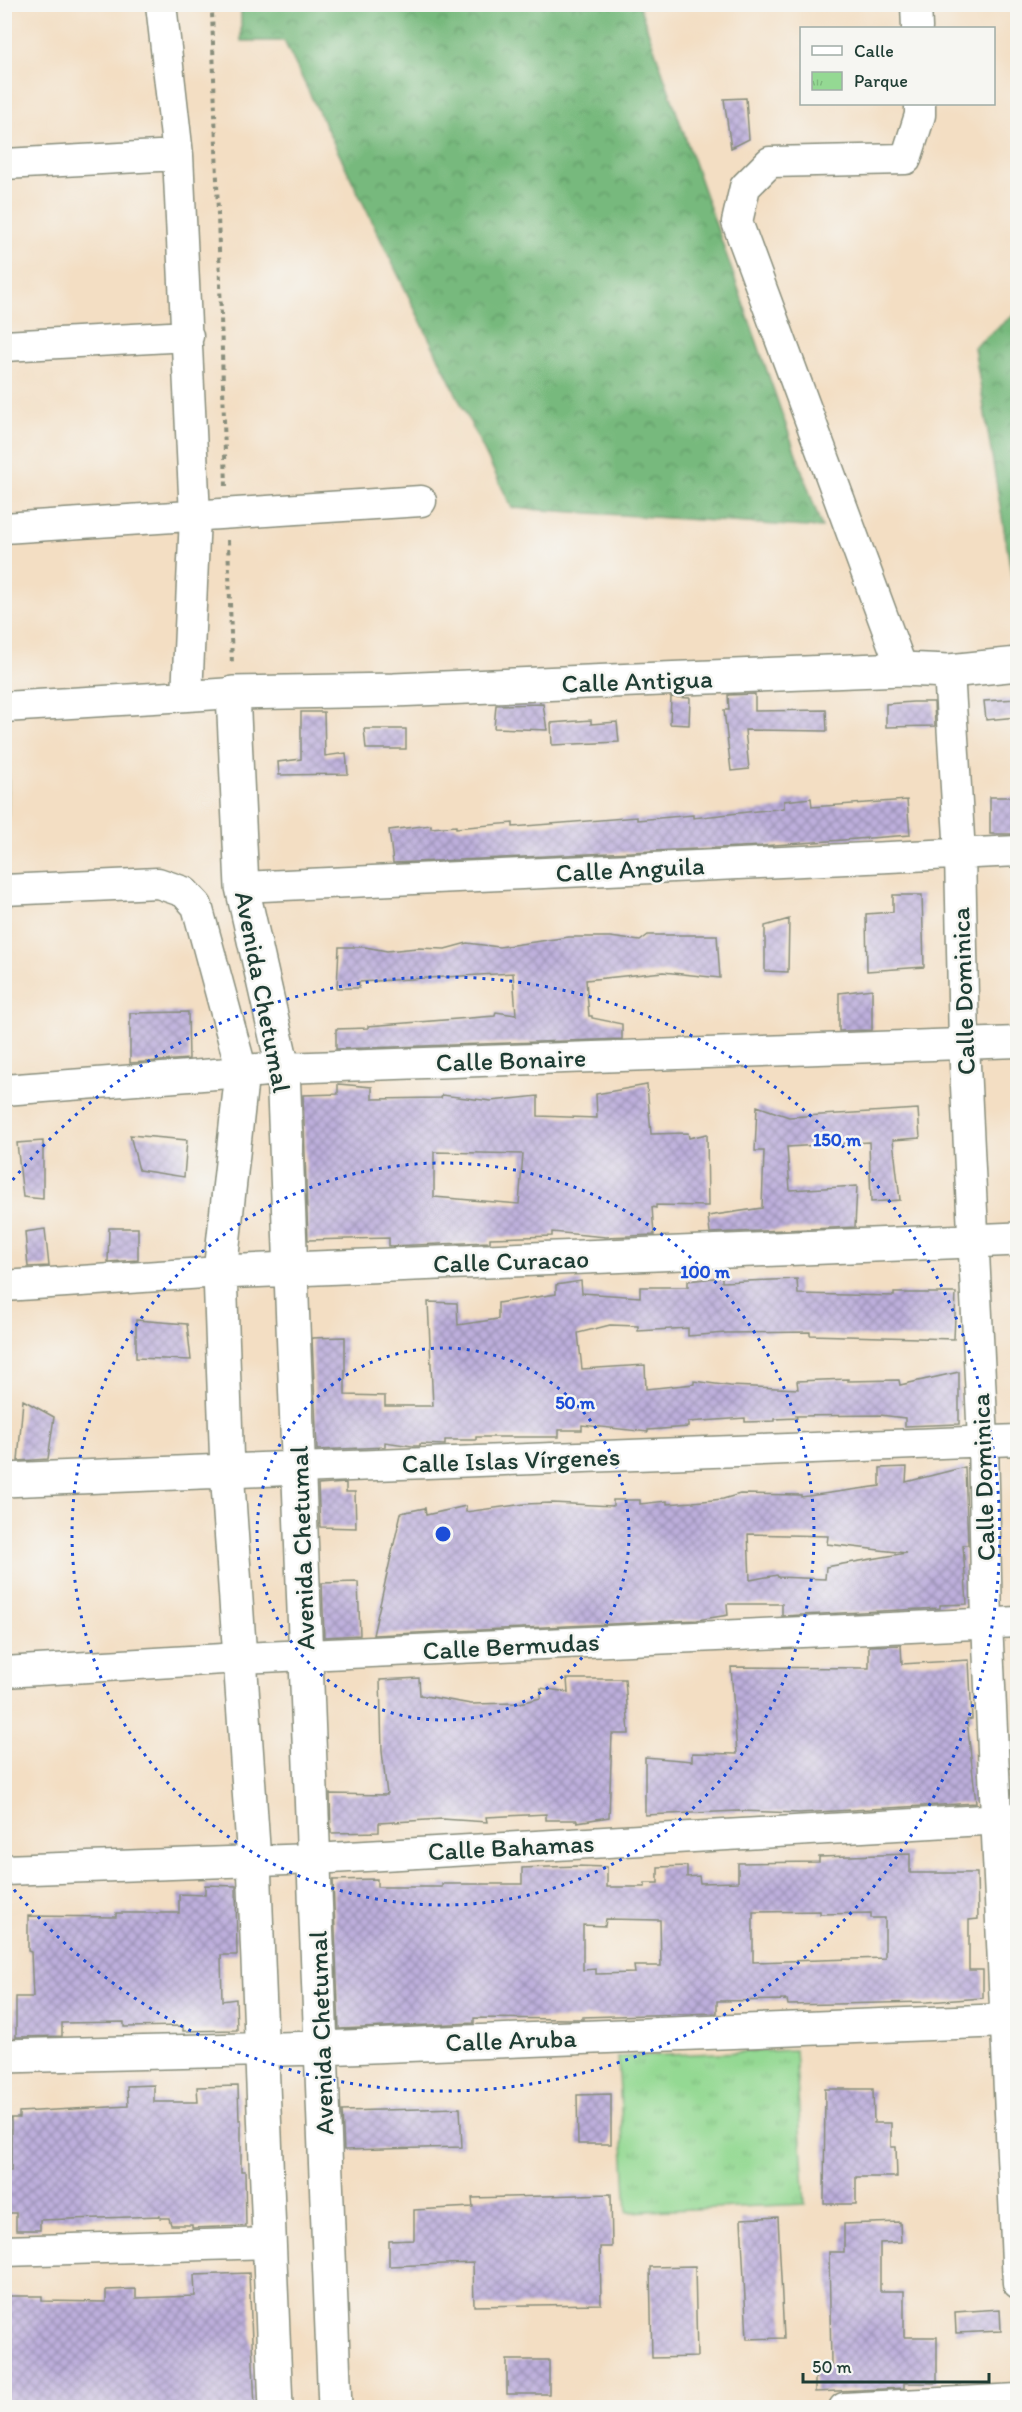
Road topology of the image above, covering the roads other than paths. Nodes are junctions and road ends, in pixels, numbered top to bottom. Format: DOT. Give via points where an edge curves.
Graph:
graph roads {
  1 [pos="161,4"];
  2 [pos="916,4"];
  3 [pos="917,27"];
  4 [pos="920,105"];
  5 [pos="178,155"];
  6 [pos="4,164"];
  7 [pos="188,336"];
  8 [pos="4,346"];
  9 [pos="421,501"];
  10 [pos="195,516"];
  11 [pos="4,528"];
  12 [pos="1017,664"];
  13 [pos="902,669"];
  14 [pos="949,671"];
  15 [pos="245,692"];
  16 [pos="187,696"];
  17 [pos="4,707"];
  18 [pos="1017,851"];
  19 [pos="960,854"];
  20 [pos="242,887"];
  21 [pos="4,890"];
  22 [pos="1017,1042"];
  23 [pos="964,1044"];
  24 [pos="283,1068"];
  25 [pos="242,1072"];
  26 [pos="4,1090"];
  27 [pos="1017,1239"];
  28 [pos="974,1241"];
  29 [pos="291,1270"];
  30 [pos="220,1272"];
  31 [pos="4,1286"];
  32 [pos="1017,1440"];
  33 [pos="983,1441"];
  34 [pos="299,1468"];
  35 [pos="227,1470"];
  36 [pos="4,1480"];
  37 [pos="1017,1622"];
  38 [pos="987,1623"];
  39 [pos="306,1655"];
  40 [pos="240,1658"];
  41 [pos="4,1672"];
  42 [pos="1006,1819"];
  43 [pos="314,1859"];
  44 [pos="254,1862"];
  45 [pos="4,1870"];
  46 [pos="1011,2020"];
  47 [pos="321,2048"];
  48 [pos="262,2050"];
  49 [pos="4,2056"];
  50 [pos="1016,2205"];
  51 [pos="268,2243"];
  52 [pos="4,2251"];
  53 [pos="1017,2283"];
  54 [pos="1017,2399"];
  55 [pos="276,2408"];
  56 [pos="335,2408"];
  57 [pos="844,2408"];
  1 -- 5 [label="street"];
  2 -- 3 [label="street"];
  4 -- 13 [label="street" via="906,159 770,162 745,187 737,222"];
  5 -- 6 [label="street"];
  5 -- 7 [label="street"];
  7 -- 8 [label="street"];
  7 -- 10 [label="street"];
  9 -- 10 [label="street"];
  10 -- 11 [label="street"];
  10 -- 16 [label="street"];
  12 -- 14 [label="main road, Calle Antigua"];
  13 -- 14 [label="main road, Calle Antigua"];
  13 -- 15 [label="main road, Calle Antigua" via="394,690"];
  14 -- 19 [label="street, Calle Dominica"];
  15 -- 16 [label="street"];
  15 -- 20 [label="main road, Avenida Chetumal"];
  16 -- 17 [label="street"];
  18 -- 19 [label="street, Calle Anguila"];
  19 -- 20 [label="street, Calle Anguila"];
  19 -- 23 [label="street, Calle Dominica"];
  20 -- 24 [label="main road, Avenida Chetumal"];
  21 -- 25 [label="street" via="158,883 184,892 197,906"];
  22 -- 23 [label="street, Calle Bonaire"];
  23 -- 24 [label="street, Calle Bonaire"];
  23 -- 28 [label="street, Calle Dominica"];
  24 -- 25 [label="main road, Calle Bonaire"];
  24 -- 29 [label="main road, Avenida Chetumal"];
  25 -- 26 [label="street, Calle Bonaire"];
  25 -- 30 [label="main road, Avenida Chetumal"];
  27 -- 28 [label="main road, Calle Curacao"];
  28 -- 29 [label="main road, Calle Curacao"];
  28 -- 33 [label="street, Calle Dominica"];
  29 -- 30 [label="main road, Calle Curacao"];
  29 -- 34 [label="main road, Avenida Chetumal"];
  30 -- 31 [label="street, Calle Curacao"];
  30 -- 35 [label="main road, Avenida Chetumal"];
  32 -- 33 [label="street, Calle Islas Vírgenes"];
  33 -- 34 [label="street, Calle Islas Vírgenes"];
  33 -- 38 [label="street, Calle Dominica"];
  34 -- 35 [label="main road, Calle Islas Vírgenes"];
  34 -- 39 [label="main road, Avenida Chetumal"];
  35 -- 36 [label="main road, Calle Islas Vírgenes"];
  35 -- 40 [label="main road, Avenida Chetumal"];
  37 -- 38 [label="street, Calle Bermudas"];
  38 -- 39 [label="street, Calle Bermudas"];
  38 -- 42 [label="street, Calle Dominica"];
  39 -- 40 [label="street, Calle Bermudas"];
  39 -- 43 [label="main road, Avenida Chetumal"];
  40 -- 41 [label="street, Calle Bermudas"];
  40 -- 44 [label="main road, Avenida Chetumal"];
  42 -- 43 [label="street, Calle Bahamas"];
  42 -- 46 [label="street, Calle Dominica"];
  43 -- 44 [label="street, Calle Bahamas"];
  43 -- 47 [label="main road, Avenida Chetumal"];
  44 -- 45 [label="street, Calle Bahamas"];
  44 -- 48 [label="main road, Avenida Chetumal"];
  46 -- 47 [label="main road, Calle Aruba"];
  46 -- 50 [label="street, Calle Dominica"];
  47 -- 48 [label="main road, Calle Aruba"];
  47 -- 56 [label="main road, Avenida Chetumal"];
  48 -- 49 [label="main road, Calle Aruba"];
  48 -- 51 [label="main road, Avenida Chetumal"];
  50 -- 53 [label="street, Calle Dominica"];
  51 -- 52 [label="street"];
  51 -- 55 [label="main road, Avenida Chetumal"];
  54 -- 57 [label="street"];
}
